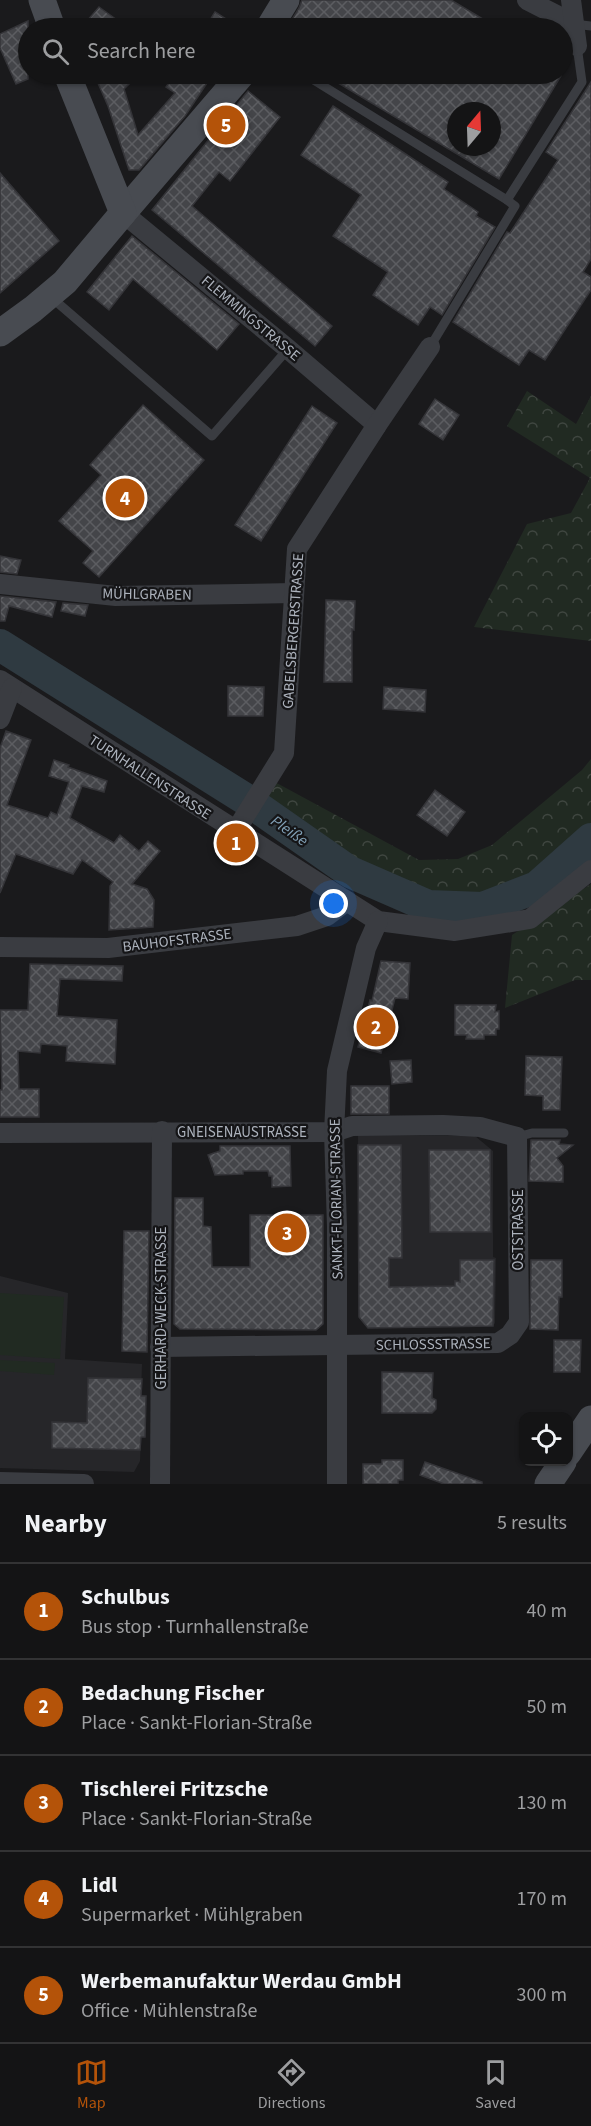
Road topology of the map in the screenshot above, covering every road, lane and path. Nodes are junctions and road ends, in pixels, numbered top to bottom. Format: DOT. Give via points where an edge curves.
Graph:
graph roads {
  1 [pos="42,0"];
  2 [pos="286,0"];
  3 [pos="527,0"];
  4 [pos="571,0"];
  5 [pos="48,18"];
  6 [pos="275,18"];
  7 [pos="567,18"];
  8 [pos="582,25"];
  9 [pos="577,46"];
  10 [pos="71,84"];
  11 [pos="233,84"];
  12 [pos="320,84"];
  13 [pos="507,200"];
  14 [pos="123,213"];
  15 [pos="50,296"];
  16 [pos="1,331"];
  17 [pos="430,347"];
  18 [pos="288,349"];
  19 [pos="377,425"];
  20 [pos="0,584"];
  21 [pos="294,593"];
  22 [pos="6,684"];
  23 [pos="0,719"];
  24 [pos="235,832"];
  25 [pos="591,870"];
  26 [pos="347,901"];
  27 [pos="378,921"];
  28 [pos="0,946"];
  29 [pos="162,1131"];
  30 [pos="334,1132"];
  31 [pos="0,1133"];
  32 [pos="564,1133"];
  33 [pos="517,1137"];
  34 [pos="519,1322"];
  35 [pos="337,1345"];
  36 [pos="160,1347"];
  37 [pos="591,1419"];
  38 [pos="573,1446"];
  39 [pos="560,1466"];
  40 [pos="0,1482"];
  41 [pos="84,1484"];
  42 [pos="160,1484"];
  43 [pos="337,1484"];
  44 [pos="548,1484"];
  1 -- 5 [label="street"];
  2 -- 6 [label="street"];
  3 -- 7 [label="street"];
  4 -- 8 [label="street"];
  8 -- 9 [label="street"];
  9 -- 13 [label="lane" via="582,82"];
  10 -- 14 [label="street"];
  11 -- 14 [label="street"];
  12 -- 13 [label="lane"];
  13 -- 17 [label="lane" via="515,206"];
  14 -- 15 [label="street"];
  14 -- 18 [label="street, FLEMMINGSTRASSE"];
  15 -- 16 [label="street"];
  15 -- 18 [label="lane" via="212,436"];
  17 -- 19 [label="street, GABELSBERGERSTRASSE"];
  18 -- 19 [label="street, FLEMMINGSTRASSE"];
  19 -- 21 [label="street, GABELSBERGERSTRASSE" via="297,549"];
  20 -- 21 [label="street, MÜHLGRABEN" via="116,596"];
  21 -- 24 [label="street, GABELSBERGERSTRASSE" via="284,753"];
  22 -- 23 [label="street"];
  22 -- 24 [label="street, TURNHALLENSTRASSE"];
  24 -- 26 [label="street, TURNHALLENSTRASSE"];
  25 -- 27 [label="street, TURNHALLENSTRASSE" via="530,919 455,931"];
  26 -- 27 [label="street, TURNHALLENSTRASSE"];
  26 -- 28 [label="street, BAUHOFSTRASSE" via="327,916 297,926 108,948"];
  27 -- 30 [label="street, SANKT-FLORIAN-STRASSE" via="366,948 337,1071"];
  29 -- 30 [label="street, GNEISENAUSTRASSE"];
  29 -- 31 [label="street, GNEISENAUSTRASSE"];
  29 -- 36 [label="street, GERHARD-WECK-STRASSE"];
  30 -- 33 [label="street, GNEISENAUSTRASSE" via="352,1126 480,1126"];
  30 -- 35 [label="street, SANKT-FLORIAN-STRASSE"];
  32 -- 33 [label="lane"];
  33 -- 34 [label="street, OSTSTRASSE"];
  34 -- 35 [label="street, SCHLOSSSTRASSE" via="498,1343"];
  35 -- 36 [label="street, SCHLOSSSTRASSE"];
  35 -- 43 [label="street, SANKT-FLORIAN-STRASSE"];
  36 -- 42 [label="street, GERHARD-WECK-STRASSE"];
  37 -- 38 [label="street"];
  39 -- 44 [label="street"];
  40 -- 41 [label="street"];
}
